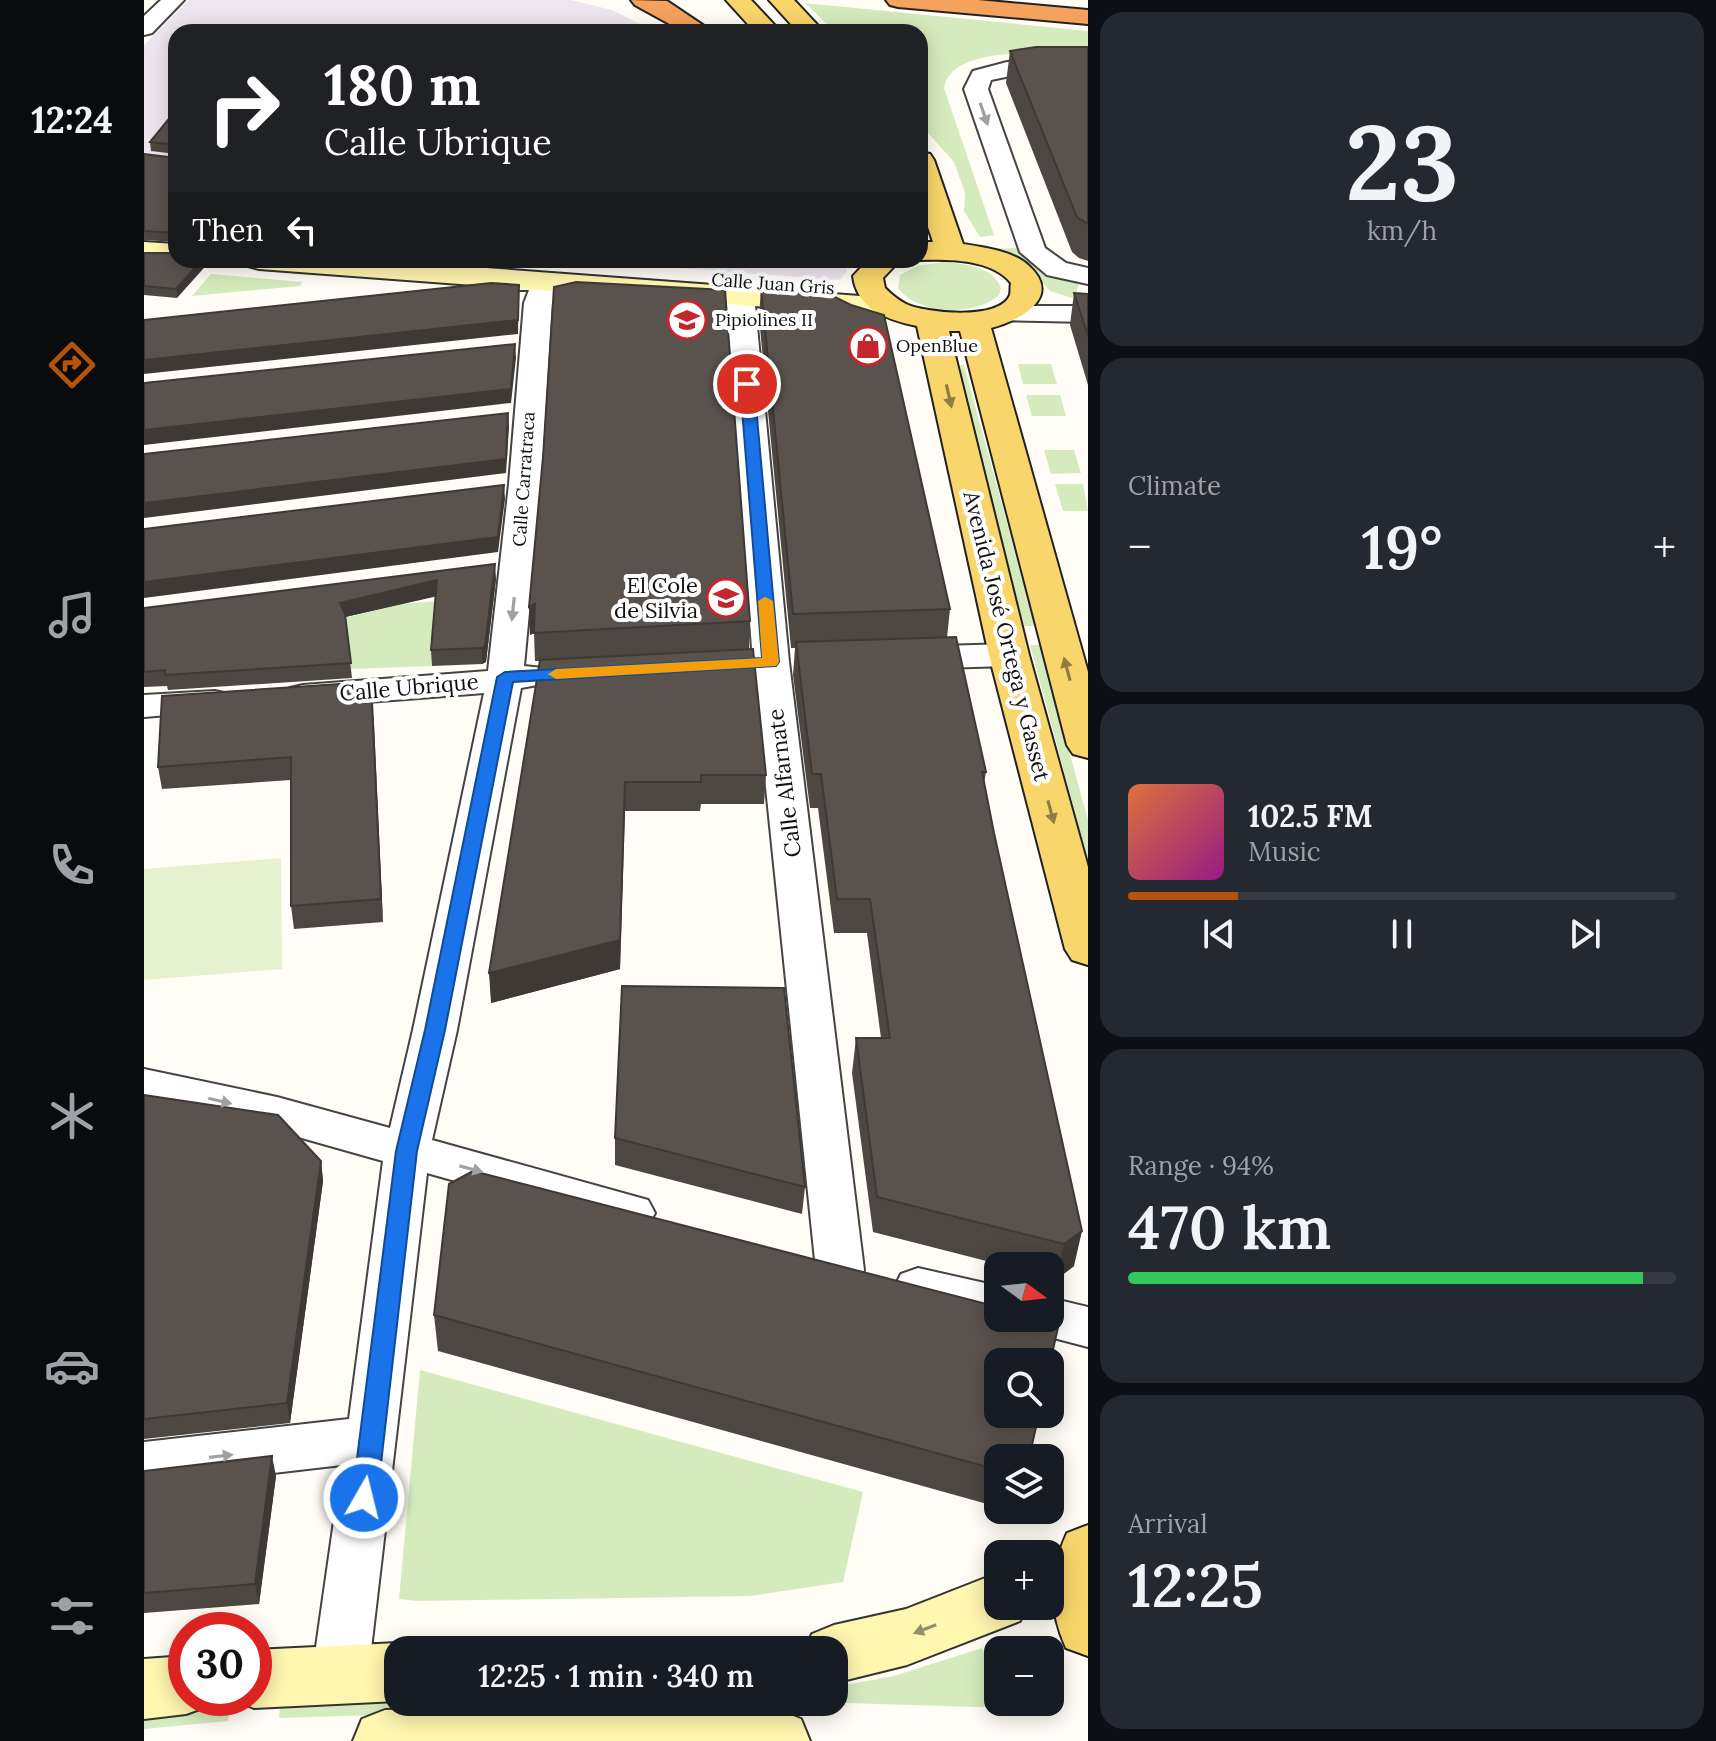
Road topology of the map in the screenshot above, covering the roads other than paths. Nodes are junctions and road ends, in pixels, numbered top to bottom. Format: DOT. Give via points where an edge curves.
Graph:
graph roads {
  1 [pos="173,0"];
  2 [pos="643,0"];
  3 [pos="738,0"];
  4 [pos="781,0"];
  5 [pos="898,0"];
  6 [pos="1088,15"];
  7 [pos="688,24"];
  8 [pos="761,24"];
  9 [pos="804,24"];
  10 [pos="144,28"];
  11 [pos="1088,66"];
  12 [pos="928,184"];
  13 [pos="144,237"];
  14 [pos="168,239"];
  15 [pos="950,250"];
  16 [pos="144,251"];
  17 [pos="928,251"];
  18 [pos="168,252"];
  19 [pos="294,268"];
  20 [pos="497,268"];
  21 [pos="876,268"];
  22 [pos="558,276"];
  23 [pos="1088,276"];
  24 [pos="1026,285"];
  25 [pos="740,295"];
  26 [pos="878,299"];
  27 [pos="1088,306"];
  28 [pos="1088,314"];
  29 [pos="989,318"];
  30 [pos="931,320"];
  31 [pos="537,344"];
  32 [pos="505,347"];
  33 [pos="1009,655"];
  34 [pos="878,659"];
  35 [pos="568,674"];
  36 [pos="505,677"];
  37 [pos="144,706"];
  38 [pos="1087,735"];
  39 [pos="1088,949"];
  40 [pos="144,1085"];
  41 [pos="407,1151"];
  42 [pos="676,1225"];
  43 [pos="795,1257"];
  44 [pos="840,1270"];
  45 [pos="984,1303"];
  46 [pos="1064,1322"];
  47 [pos="1088,1327"];
  48 [pos="372,1439"];
  49 [pos="144,1465"];
  50 [pos="1074,1567"];
  51 [pos="984,1607"];
  52 [pos="1088,1628"];
  53 [pos="848,1651"];
  54 [pos="369,1673"];
  55 [pos="272,1678"];
  56 [pos="168,1687"];
  57 [pos="144,1689"];
  58 [pos="617,1737"];
  59 [pos="385,1741"];
  60 [pos="778,1741"];
  1 -- 10 [label="street"];
  2 -- 7 [label="highway"];
  3 -- 8 [label="main road"];
  4 -- 9 [label="main road"];
  5 -- 6 [label="highway"];
  11 -- 23 [label="street, one-way" via="1017,67 981,76 976,89 1033,252 1057,269"];
  12 -- 15 [label="main road"];
  13 -- 14 [label="main road"];
  15 -- 17 [label="main road"];
  15 -- 24 [label="main road" via="991,258 1020,275"];
  16 -- 18 [label="main road"];
  19 -- 22 [label="main road, Calle Juan Gris" via="378,287"];
  20 -- 22 [label="main road, Calle Juan Gris"];
  21 -- 26 [label="main road" via="868,276"];
  22 -- 25 [label="main road, Calle Juan Gris"];
  22 -- 26 [label="main road, Calle Juan Gris"];
  22 -- 31 [label="street, Calle Carratraca" via="538,303"];
  24 -- 27 [label="street"];
  24 -- 29 [label="main road" via="1019,305"];
  25 -- 26 [label="main road, Calle Juan Gris"];
  25 -- 44 [label="street, Calle Alfarnate" via="770,663"];
  26 -- 30 [label="main road"];
  28 -- 29 [label="street"];
  29 -- 30 [label="main road"];
  38 -- 29 [label="main road, Avenida José Ortega y Gasset, one-way"];
  30 -- 33 [label="main road, Avenida José Ortega y Gasset, one-way"];
  31 -- 32 [label="street"];
  31 -- 36 [label="street, Calle Carratraca, one-way" via="512,415 502,565"];
  33 -- 34 [label="street"];
  33 -- 39 [label="main road, Avenida José Ortega y Gasset, one-way"];
  35 -- 36 [label="street, Calle Ubrique"];
  36 -- 37 [label="street, Calle Ubrique" via="466,685"];
  36 -- 41 [label="street, Calle Carratraca"];
  40 -- 41 [label="street, one-way" via="277,1114"];
  41 -- 42 [label="street, one-way"];
  41 -- 48 [label="street, Calle Carratraca"];
  43 -- 44 [label="street"];
  44 -- 45 [label="street"];
  46 -- 47 [label="street"];
  49 -- 48 [label="street, one-way"];
  48 -- 54 [label="street, Calle Carratraca"];
  50 -- 52 [label="main road"];
  51 -- 53 [label="main road, one-way" via="907,1637"];
  54 -- 55 [label="main road"];
  56 -- 57 [label="main road"];
  58 -- 59 [label="main road"];
  58 -- 60 [label="main road"];
}
